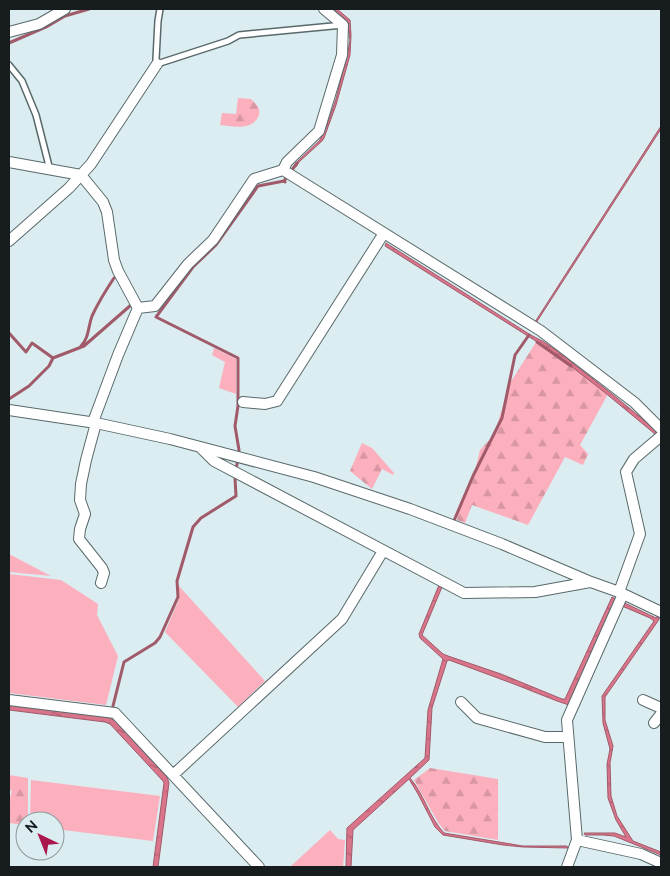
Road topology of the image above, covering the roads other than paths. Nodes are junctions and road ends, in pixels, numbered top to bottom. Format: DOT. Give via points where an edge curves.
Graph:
graph roads {
  1 [pos="65,9"];
  2 [pos="160,9"];
  3 [pos="324,9"];
  4 [pos="343,25"];
  5 [pos="9,32"];
  6 [pos="158,64"];
  7 [pos="9,65"];
  8 [pos="9,162"];
  9 [pos="50,170"];
  10 [pos="283,170"];
  11 [pos="80,175"];
  12 [pos="384,233"];
  13 [pos="9,241"];
  14 [pos="138,308"];
  15 [pos="243,402"];
  16 [pos="9,410"];
  17 [pos="95,423"];
  18 [pos="661,429"];
  19 [pos="661,436"];
  20 [pos="200,447"];
  21 [pos="383,551"];
  22 [pos="591,582"];
  23 [pos="102,583"];
  24 [pos="621,593"];
  25 [pos="661,612"];
  26 [pos="9,700"];
  27 [pos="642,700"];
  28 [pos="461,702"];
  29 [pos="661,708"];
  30 [pos="661,714"];
  31 [pos="654,723"];
  32 [pos="568,737"];
  33 [pos="173,775"];
  34 [pos="576,840"];
  35 [pos="661,864"];
  36 [pos="259,867"];
  37 [pos="567,867"];
  1 -- 5 [label="street" via="39,24"];
  2 -- 6 [label="lane"];
  3 -- 4 [label="street"];
  4 -- 6 [label="lane" via="239,35"];
  4 -- 10 [label="street" via="342,55 319,131"];
  6 -- 11 [label="street" via="92,164"];
  7 -- 9 [label="lane" via="22,81 36,115"];
  8 -- 9 [label="street"];
  9 -- 11 [label="street"];
  10 -- 12 [label="street"];
  10 -- 14 [label="street" via="254,179 213,240 188,264 155,306"];
  11 -- 13 [label="street"];
  11 -- 14 [label="street" via="103,202 114,260"];
  12 -- 15 [label="street" via="277,401 265,404"];
  12 -- 18 [label="street" via="540,331 635,403"];
  14 -- 17 [label="street"];
  16 -- 17 [label="street"];
  17 -- 20 [label="street"];
  17 -- 23 [label="street" via="81,484 80,500 85,514 79,539 102,568"];
  19 -- 24 [label="street" via="634,459 626,472 640,534"];
  20 -- 21 [label="street" via="214,461"];
  20 -- 22 [label="street" via="314,477 410,509"];
  21 -- 22 [label="street" via="464,593 535,592"];
  21 -- 33 [label="street" via="342,620"];
  22 -- 24 [label="street"];
  24 -- 25 [label="street"];
  24 -- 32 [label="street" via="567,720"];
  26 -- 33 [label="street" via="115,713"];
  27 -- 29 [label="street"];
  28 -- 32 [label="street" via="477,718 545,737"];
  30 -- 31 [label="street"];
  32 -- 34 [label="street"];
  33 -- 36 [label="street"];
  34 -- 35 [label="street" via="641,854"];
  34 -- 37 [label="street"];
}
